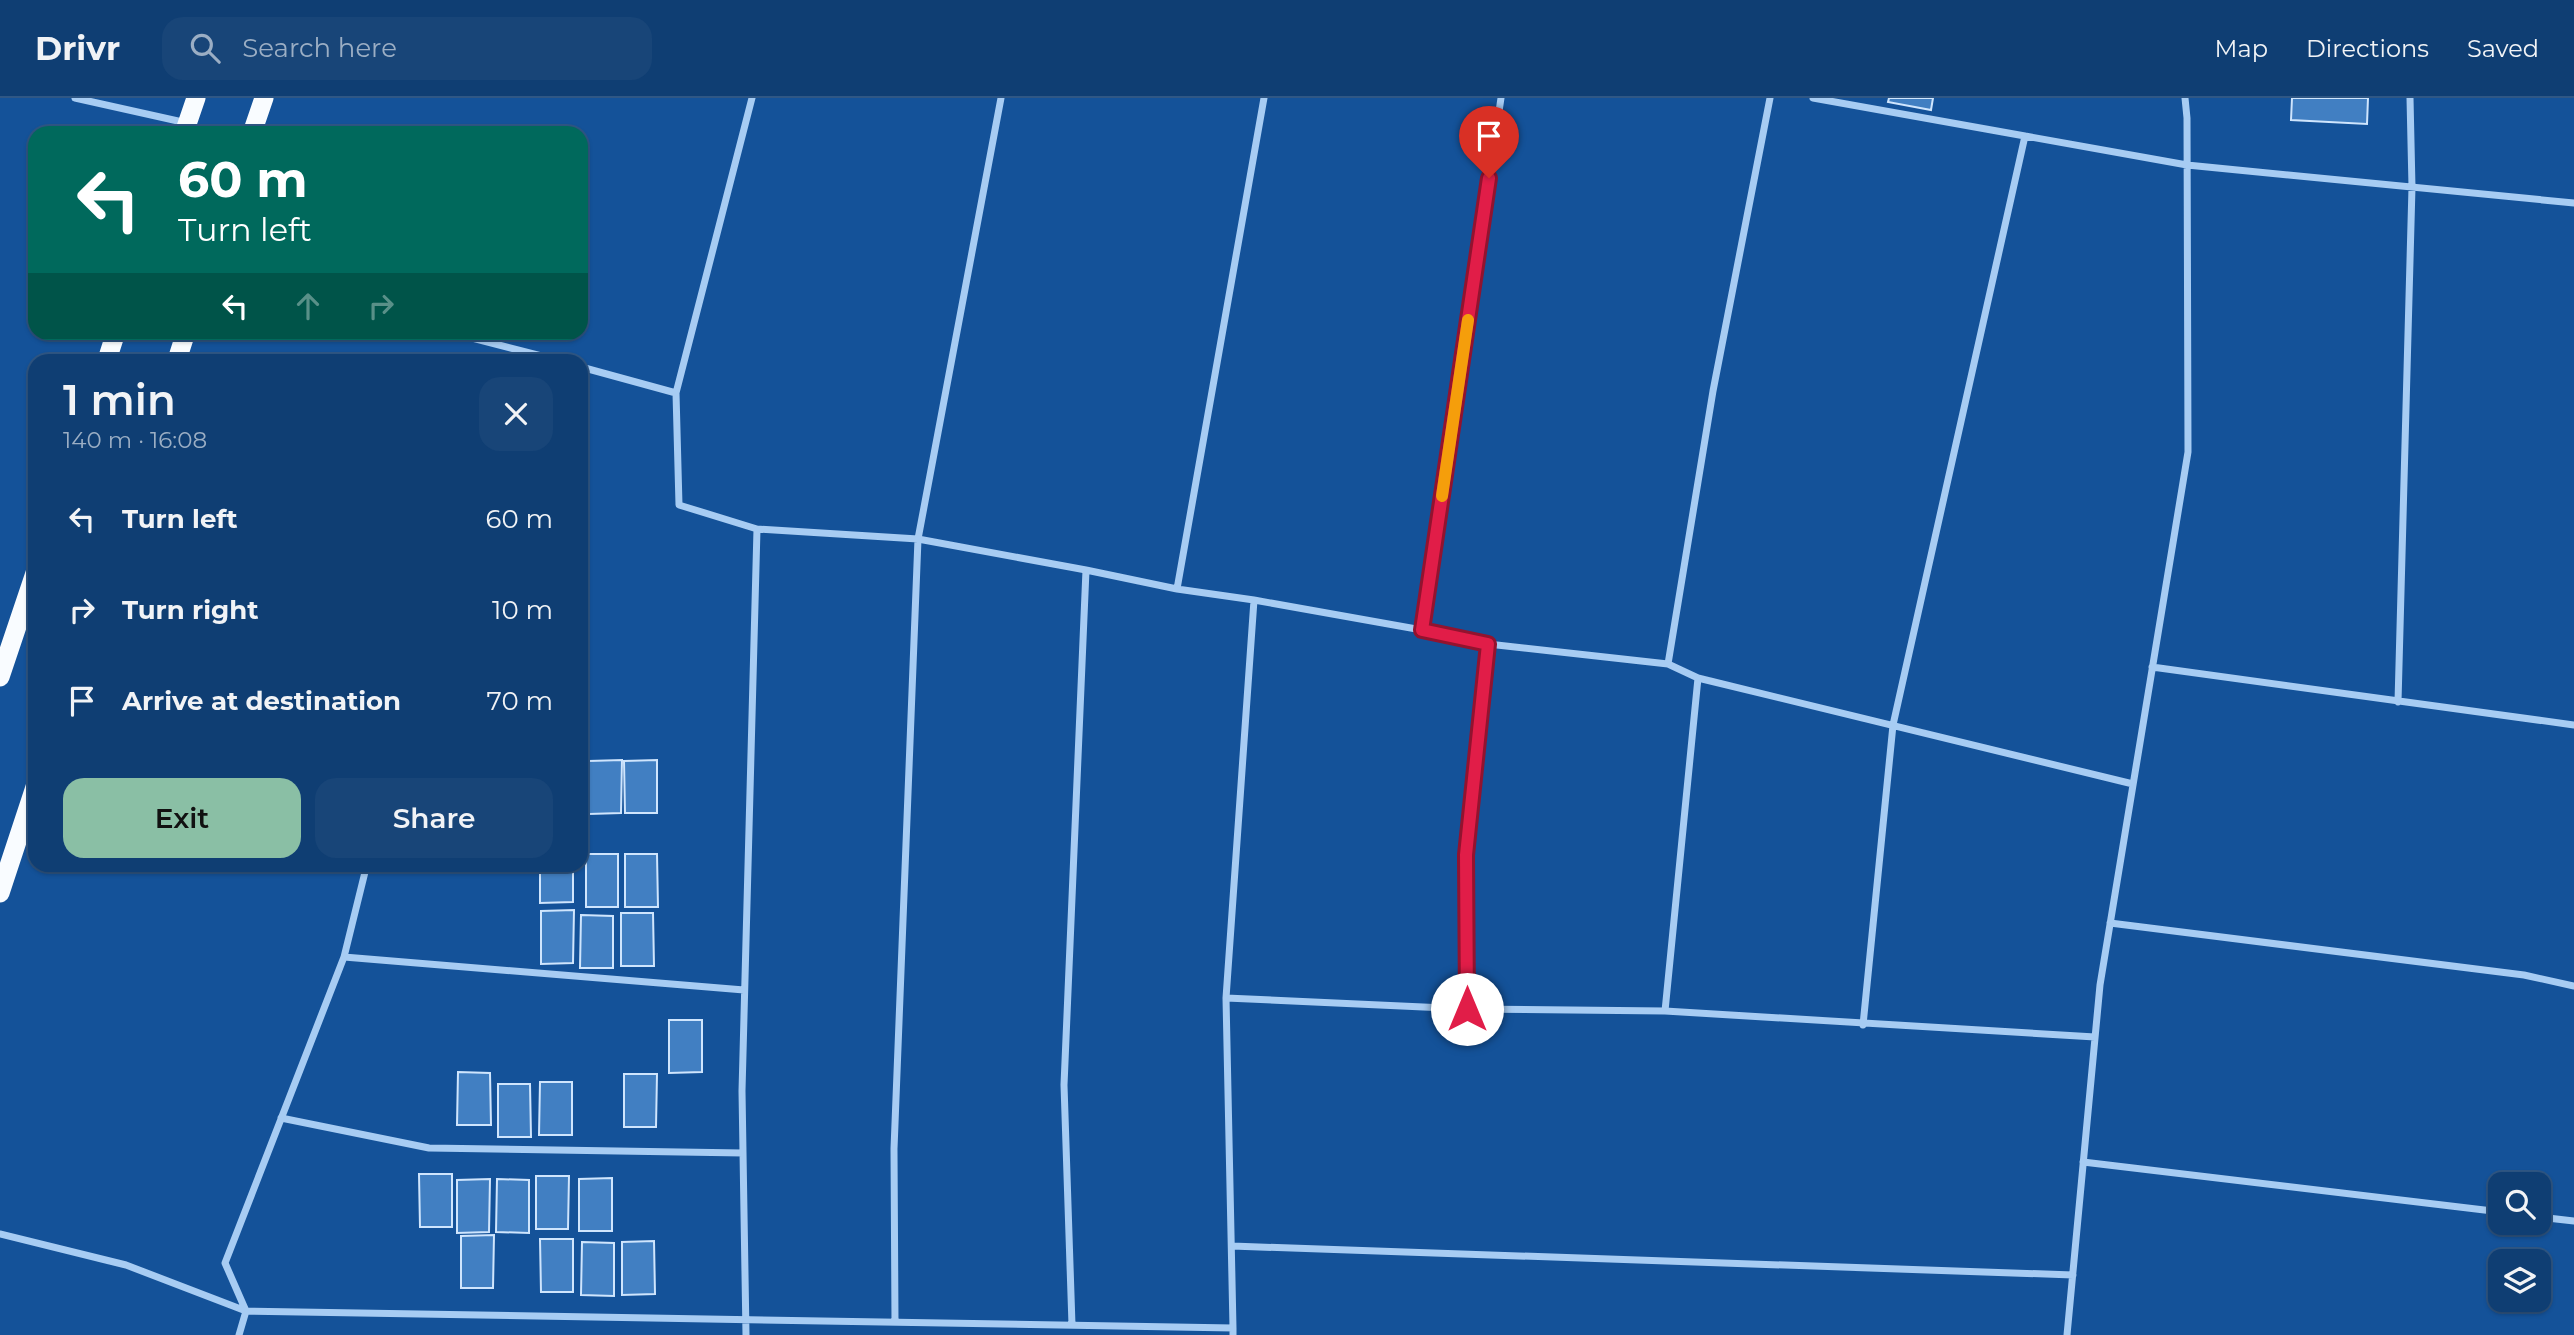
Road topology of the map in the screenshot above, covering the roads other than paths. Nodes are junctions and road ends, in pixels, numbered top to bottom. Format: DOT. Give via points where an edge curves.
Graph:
graph roads {
  1 [pos="75,98"];
  2 [pos="195,98"];
  3 [pos="264,98"];
  4 [pos="752,98"];
  5 [pos="1000,98"];
  6 [pos="1264,98"];
  7 [pos="1501,98"];
  8 [pos="1770,98"];
  9 [pos="1813,98"];
  10 [pos="2185,98"];
  11 [pos="2410,98"];
  12 [pos="178,126"];
  13 [pos="186,126"];
  14 [pos="254,126"];
  15 [pos="2025,136"];
  16 [pos="2187,164"];
  17 [pos="2412,187"];
  18 [pos="2574,203"];
  19 [pos="480,340"];
  20 [pos="534,354"];
  21 [pos="588,369"];
  22 [pos="676,393"];
  23 [pos="757,529"];
  24 [pos="918,539"];
  25 [pos="1086,569"];
  26 [pos="1177,589"];
  27 [pos="28,594"];
  28 [pos="1254,600"];
  29 [pos="1422,630"];
  30 [pos="1488,644"];
  31 [pos="1668,664"];
  32 [pos="2151,667"];
  33 [pos="0,677"];
  34 [pos="1698,678"];
  35 [pos="2398,702"];
  36 [pos="1893,725"];
  37 [pos="2574,725"];
  38 [pos="2133,784"];
  39 [pos="28,809"];
  40 [pos="365,872"];
  41 [pos="0,892"];
  42 [pos="2110,923"];
  43 [pos="344,957"];
  44 [pos="2574,986"];
  45 [pos="744,990"];
  46 [pos="1226,999"];
  47 [pos="1467,1009"];
  48 [pos="1665,1012"];
  49 [pos="1863,1025"];
  50 [pos="2095,1037"];
  51 [pos="281,1118"];
  52 [pos="743,1153"];
  53 [pos="2083,1162"];
  54 [pos="2488,1210"];
  55 [pos="2551,1218"];
  56 [pos="2574,1221"];
  57 [pos="0,1234"];
  58 [pos="1231,1245"];
  59 [pos="2073,1275"];
  60 [pos="246,1311"];
  61 [pos="746,1319"];
  62 [pos="895,1322"];
  63 [pos="1072,1325"];
  64 [pos="1233,1332"];
  65 [pos="239,1335"];
  66 [pos="746,1335"];
  67 [pos="2067,1335"];
  1 -- 12 [label="street"];
  2 -- 13 [label="highway"];
  3 -- 14 [label="highway"];
  4 -- 22 [label="street"];
  5 -- 24 [label="street"];
  6 -- 26 [label="street"];
  7 -- 29 [label="street"];
  8 -- 31 [label="street" via="1713,391"];
  9 -- 15 [label="street"];
  10 -- 16 [label="street"];
  11 -- 17 [label="street"];
  15 -- 16 [label="street"];
  15 -- 36 [label="street"];
  16 -- 17 [label="street"];
  16 -- 32 [label="street" via="2188,452"];
  17 -- 18 [label="street"];
  17 -- 35 [label="street"];
  19 -- 20 [label="street"];
  21 -- 22 [label="street"];
  22 -- 23 [label="street" via="678,505"];
  23 -- 24 [label="street"];
  23 -- 45 [label="street"];
  24 -- 25 [label="street"];
  24 -- 62 [label="street" via="894,1149"];
  25 -- 26 [label="street"];
  25 -- 63 [label="street" via="1064,1084"];
  26 -- 28 [label="street"];
  27 -- 33 [label="highway"];
  28 -- 29 [label="street"];
  28 -- 46 [label="street"];
  29 -- 30 [label="street"];
  30 -- 31 [label="street"];
  30 -- 47 [label="street" via="1466,855"];
  31 -- 34 [label="street"];
  32 -- 35 [label="street"];
  32 -- 38 [label="street"];
  34 -- 36 [label="street"];
  34 -- 48 [label="street"];
  35 -- 37 [label="street"];
  36 -- 38 [label="street"];
  36 -- 49 [label="street"];
  38 -- 42 [label="street"];
  39 -- 41 [label="highway"];
  40 -- 43 [label="street"];
  42 -- 44 [label="street" via="2524,975"];
  42 -- 50 [label="street"];
  43 -- 45 [label="street"];
  43 -- 51 [label="street"];
  45 -- 52 [label="street"];
  46 -- 47 [label="street"];
  46 -- 58 [label="street"];
  47 -- 48 [label="street"];
  48 -- 49 [label="street"];
  49 -- 50 [label="street"];
  50 -- 53 [label="street"];
  51 -- 52 [label="street" via="429,1148"];
  51 -- 60 [label="street" via="225,1263"];
  52 -- 61 [label="street"];
  53 -- 54 [label="street"];
  53 -- 59 [label="street"];
  55 -- 56 [label="street"];
  57 -- 60 [label="street" via="126,1265"];
  58 -- 59 [label="street"];
  58 -- 64 [label="street"];
  59 -- 67 [label="street"];
  60 -- 61 [label="street"];
  60 -- 65 [label="street"];
  61 -- 62 [label="street"];
  61 -- 66 [label="street"];
  62 -- 63 [label="street"];
  63 -- 64 [label="street"];
}
